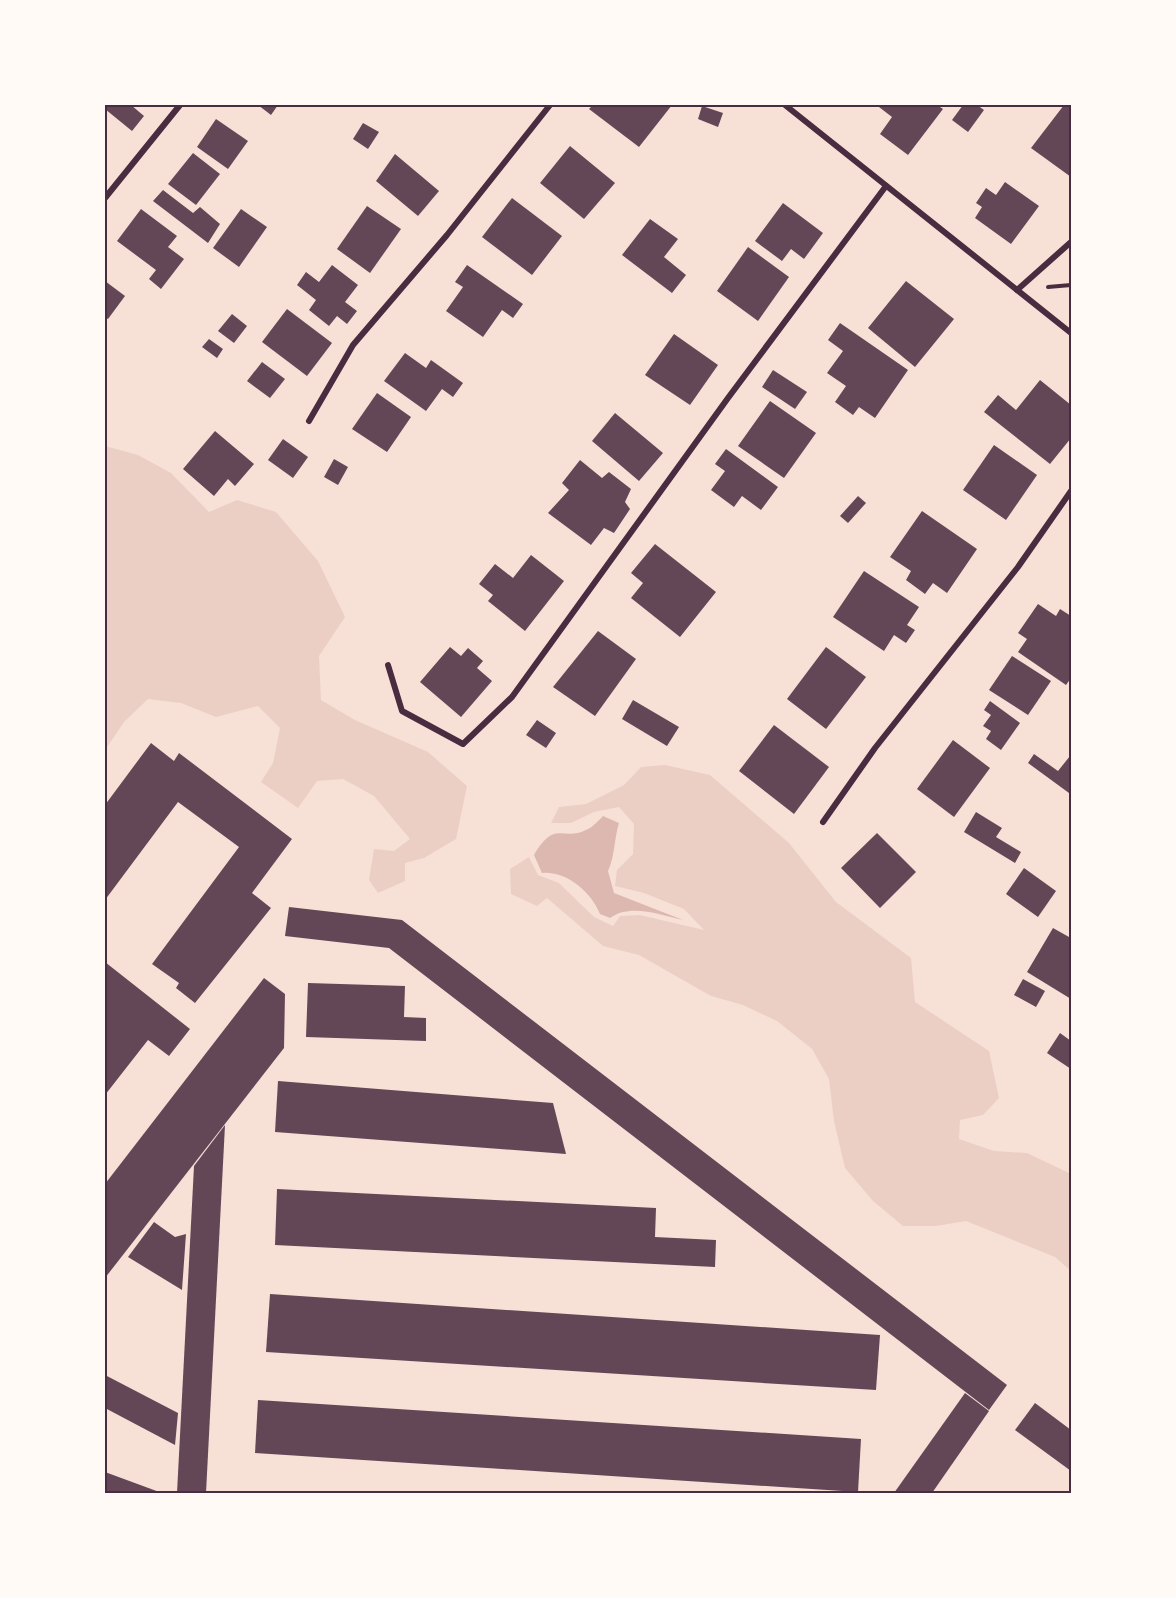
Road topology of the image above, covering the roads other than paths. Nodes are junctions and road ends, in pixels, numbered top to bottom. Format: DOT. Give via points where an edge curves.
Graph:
graph roads {
  1 [pos="180,105"];
  2 [pos="550,105"];
  3 [pos="785,105"];
  4 [pos="886,186"];
  5 [pos="105,198"];
  6 [pos="1071,242"];
  7 [pos="1017,290"];
  8 [pos="1071,333"];
  9 [pos="309,421"];
  10 [pos="1071,491"];
  11 [pos="388,665"];
  12 [pos="823,822"];
  1 -- 5 [label="street"];
  2 -- 9 [label="street" via="353,345"];
  3 -- 4 [label="street"];
  4 -- 7 [label="street"];
  4 -- 11 [label="street" via="512,697 463,744 402,711"];
  6 -- 7 [label="street"];
  7 -- 8 [label="street"];
  10 -- 12 [label="street" via="1018,567 875,748"];
}
